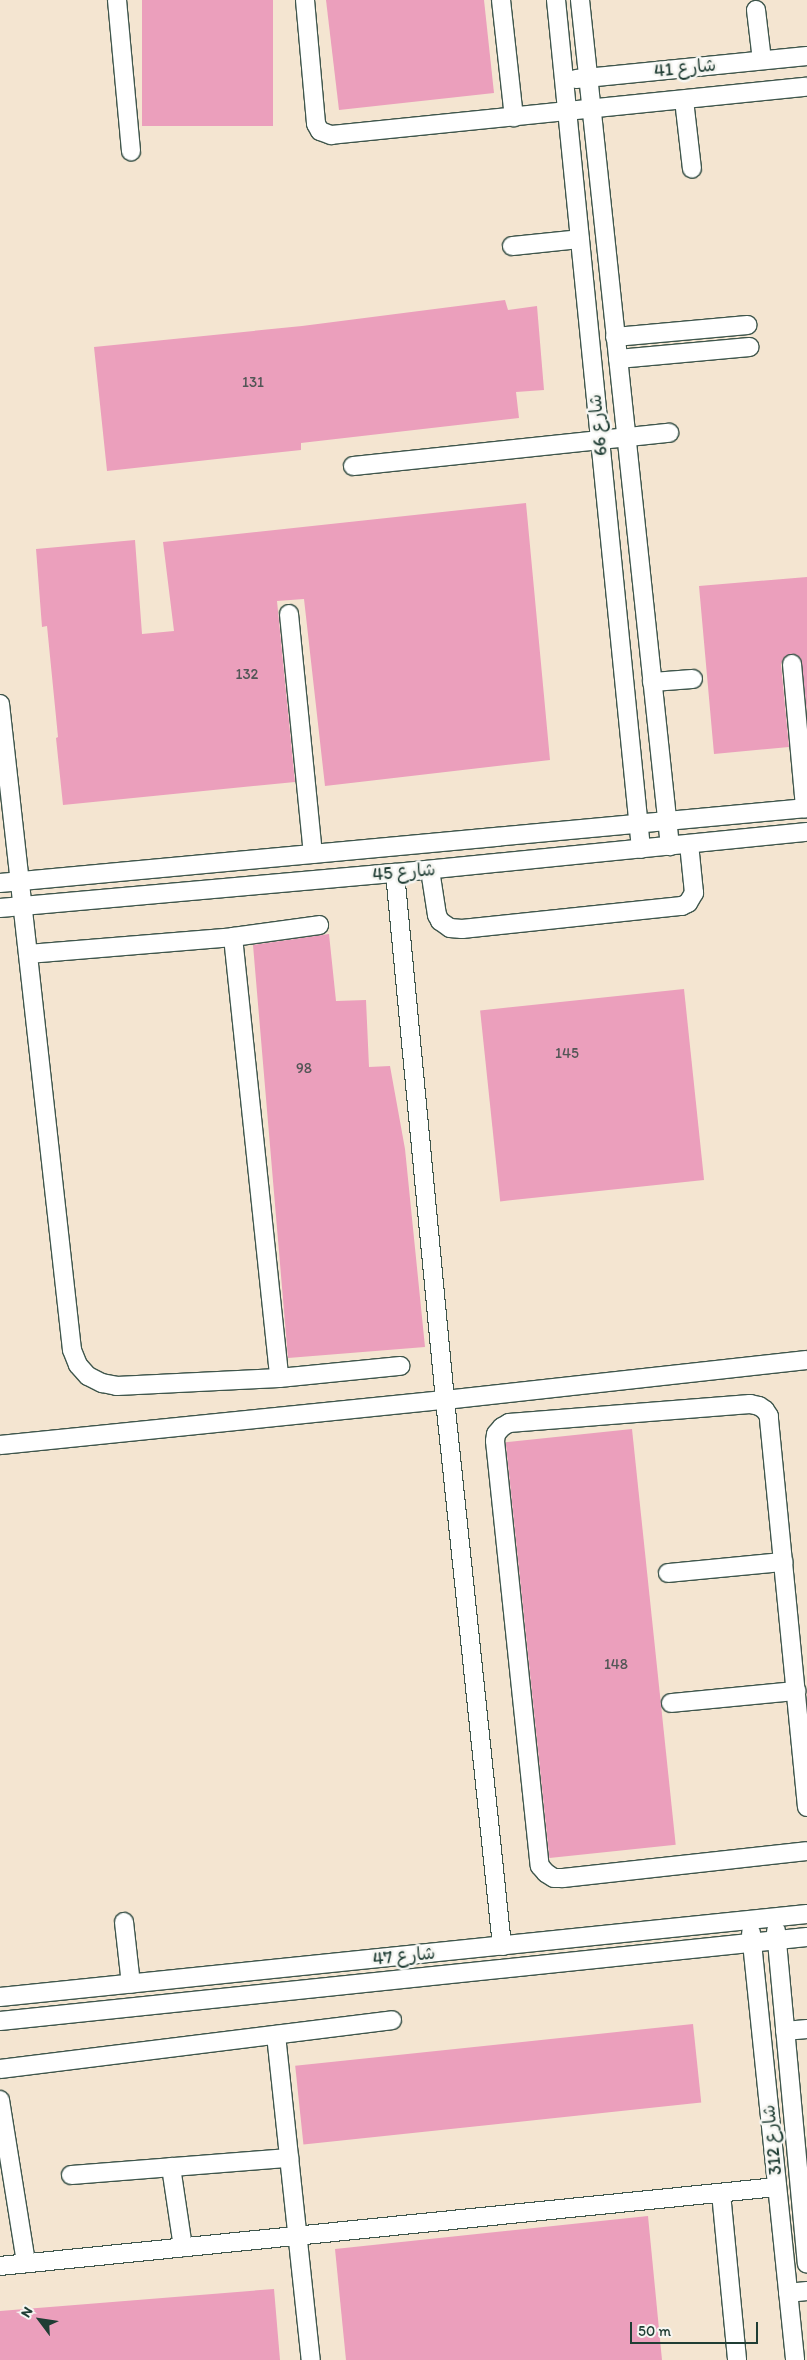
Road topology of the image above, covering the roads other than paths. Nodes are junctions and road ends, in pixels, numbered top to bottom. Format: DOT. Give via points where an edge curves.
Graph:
graph roads {
  1 [pos="117,0"];
  2 [pos="305,0"];
  3 [pos="501,0"];
  4 [pos="556,0"];
  5 [pos="580,0"];
  6 [pos="756,10"];
  7 [pos="807,56"];
  8 [pos="762,60"];
  9 [pos="588,78"];
  10 [pos="564,80"];
  11 [pos="807,87"];
  12 [pos="684,100"];
  13 [pos="591,109"];
  14 [pos="567,111"];
  15 [pos="514,117"];
  16 [pos="131,151"];
  17 [pos="692,169"];
  18 [pos="580,238"];
  19 [pos="512,246"];
  20 [pos="747,325"];
  21 [pos="616,337"];
  22 [pos="749,347"];
  23 [pos="618,359"];
  24 [pos="669,433"];
  25 [pos="626,437"];
  26 [pos="600,440"];
  27 [pos="354,466"];
  28 [pos="289,614"];
  29 [pos="792,664"];
  30 [pos="693,679"];
  31 [pos="652,682"];
  32 [pos="0,704"];
  33 [pos="806,808"];
  34 [pos="667,822"];
  35 [pos="638,825"];
  36 [pos="807,832"];
  37 [pos="689,844"];
  38 [pos="670,846"];
  39 [pos="641,849"];
  40 [pos="313,854"];
  41 [pos="430,870"];
  42 [pos="395,873"];
  43 [pos="19,881"];
  44 [pos="0,883"];
  45 [pos="23,905"];
  46 [pos="0,908"];
  47 [pos="319,925"];
  48 [pos="233,937"];
  49 [pos="28,954"];
  50 [pos="807,1360"];
  51 [pos="400,1366"];
  52 [pos="279,1378"];
  53 [pos="445,1400"];
  54 [pos="0,1445"];
  55 [pos="783,1562"];
  56 [pos="668,1573"];
  57 [pos="796,1691"];
  58 [pos="671,1703"];
  59 [pos="807,1807"];
  60 [pos="807,1851"];
  61 [pos="807,1914"];
  62 [pos="774,1917"];
  63 [pos="750,1920"];
  64 [pos="124,1922"];
  65 [pos="807,1937"];
  66 [pos="776,1940"];
  67 [pos="752,1943"];
  68 [pos="502,1946"];
  69 [pos="131,1984"];
  70 [pos="0,1997"];
  71 [pos="392,2020"];
  72 [pos="0,2021"];
  73 [pos="807,2029"];
  74 [pos="785,2031"];
  75 [pos="276,2034"];
  76 [pos="0,2069"];
  77 [pos="0,2100"];
  78 [pos="289,2158"];
  79 [pos="171,2167"];
  80 [pos="71,2175"];
  81 [pos="777,2187"];
  82 [pos="720,2193"];
  83 [pos="804,2234"];
  84 [pos="296,2236"];
  85 [pos="782,2236"];
  86 [pos="183,2247"];
  87 [pos="26,2263"];
  88 [pos="807,2264"];
  89 [pos="0,2266"];
  90 [pos="807,2291"];
  91 [pos="788,2293"];
  92 [pos="310,2360"];
  93 [pos="737,2360"];
  94 [pos="795,2360"];
  1 -- 16 [label="street"];
  2 -- 15 [label="street, شارع 41" via="316,124 324,134"];
  3 -- 15 [label="street"];
  4 -- 10 [label="street, شارع 66"];
  5 -- 9 [label="street, شارع 66"];
  6 -- 8 [label="street"];
  7 -- 8 [label="street, شارع 41"];
  8 -- 9 [label="street, شارع 41"];
  9 -- 10 [label="street, شارع 41"];
  9 -- 13 [label="street, شارع 66"];
  10 -- 14 [label="street, شارع 66"];
  11 -- 12 [label="street, شارع 41"];
  12 -- 13 [label="street, شارع 41"];
  12 -- 17 [label="street"];
  13 -- 14 [label="street, شارع 41"];
  13 -- 21 [label="street, شارع 66"];
  14 -- 15 [label="street, شارع 41"];
  14 -- 18 [label="street, شارع 66"];
  18 -- 19 [label="street"];
  18 -- 26 [label="street, شارع 66"];
  20 -- 21 [label="street"];
  21 -- 23 [label="street, شارع 66"];
  22 -- 23 [label="street"];
  23 -- 25 [label="street, شارع 66"];
  24 -- 25 [label="street"];
  25 -- 26 [label="street"];
  25 -- 31 [label="street, شارع 66"];
  26 -- 27 [label="street"];
  26 -- 35 [label="street, شارع 66"];
  28 -- 40 [label="street"];
  29 -- 33 [label="street"];
  30 -- 31 [label="street"];
  31 -- 34 [label="street, شارع 66"];
  32 -- 43 [label="street"];
  33 -- 34 [label="street, شارع 45"];
  34 -- 35 [label="street, شارع 45"];
  34 -- 38 [label="street, شارع 66"];
  35 -- 39 [label="street, شارع 66"];
  35 -- 40 [label="street, شارع 45"];
  36 -- 37 [label="street, شارع 45"];
  37 -- 38 [label="street, شارع 45"];
  37 -- 41 [label="street" via="694,893 682,906 472,928 450,928 440,921"];
  38 -- 39 [label="street, شارع 45"];
  39 -- 41 [label="street, شارع 45"];
  40 -- 43 [label="street, شارع 45"];
  41 -- 42 [label="street, شارع 45"];
  42 -- 45 [label="street, شارع 45"];
  42 -- 53 [label="street"];
  43 -- 44 [label="street, شارع 45"];
  43 -- 45 [label="street"];
  45 -- 46 [label="street, شارع 45"];
  45 -- 49 [label="street"];
  47 -- 48 [label="street"];
  48 -- 49 [label="street"];
  48 -- 52 [label="street"];
  49 -- 52 [label="street" via="72,1350 78,1365 102,1384 117,1386"];
  50 -- 53 [label="street"];
  51 -- 52 [label="street"];
  53 -- 54 [label="street"];
  53 -- 68 [label="street"];
  55 -- 56 [label="street"];
  55 -- 57 [label="street"];
  55 -- 60 [label="street" via="769,1416 759,1406 750,1404 509,1423 496,1434 540,1866 546,1874 563,1878"];
  57 -- 58 [label="street"];
  57 -- 59 [label="street"];
  61 -- 62 [label="street, شارع 47"];
  62 -- 63 [label="street, شارع 47"];
  62 -- 66 [label="street, شارع 312"];
  63 -- 67 [label="street, شارع 312"];
  63 -- 68 [label="street, شارع 47"];
  64 -- 69 [label="street"];
  65 -- 66 [label="street, شارع 47"];
  66 -- 67 [label="street, شارع 47"];
  66 -- 74 [label="street, شارع 312"];
  67 -- 72 [label="street, شارع 47"];
  67 -- 81 [label="street, شارع 312"];
  68 -- 69 [label="street, شارع 47"];
  69 -- 70 [label="street, شارع 47"];
  71 -- 75 [label="street"];
  73 -- 74 [label="street"];
  74 -- 83 [label="street, شارع 312"];
  75 -- 76 [label="street"];
  75 -- 78 [label="street"];
  77 -- 87 [label="street"];
  78 -- 79 [label="street"];
  78 -- 84 [label="street"];
  79 -- 80 [label="street"];
  79 -- 86 [label="street"];
  81 -- 82 [label="street"];
  81 -- 85 [label="street, شارع 312"];
  82 -- 84 [label="street"];
  82 -- 93 [label="street"];
  83 -- 85 [label="street"];
  83 -- 88 [label="street, شارع 312"];
  84 -- 86 [label="street"];
  84 -- 92 [label="street"];
  85 -- 91 [label="street, شارع 312"];
  86 -- 87 [label="street"];
  87 -- 89 [label="street"];
  90 -- 91 [label="street"];
  91 -- 94 [label="street, شارع 312"];
}
